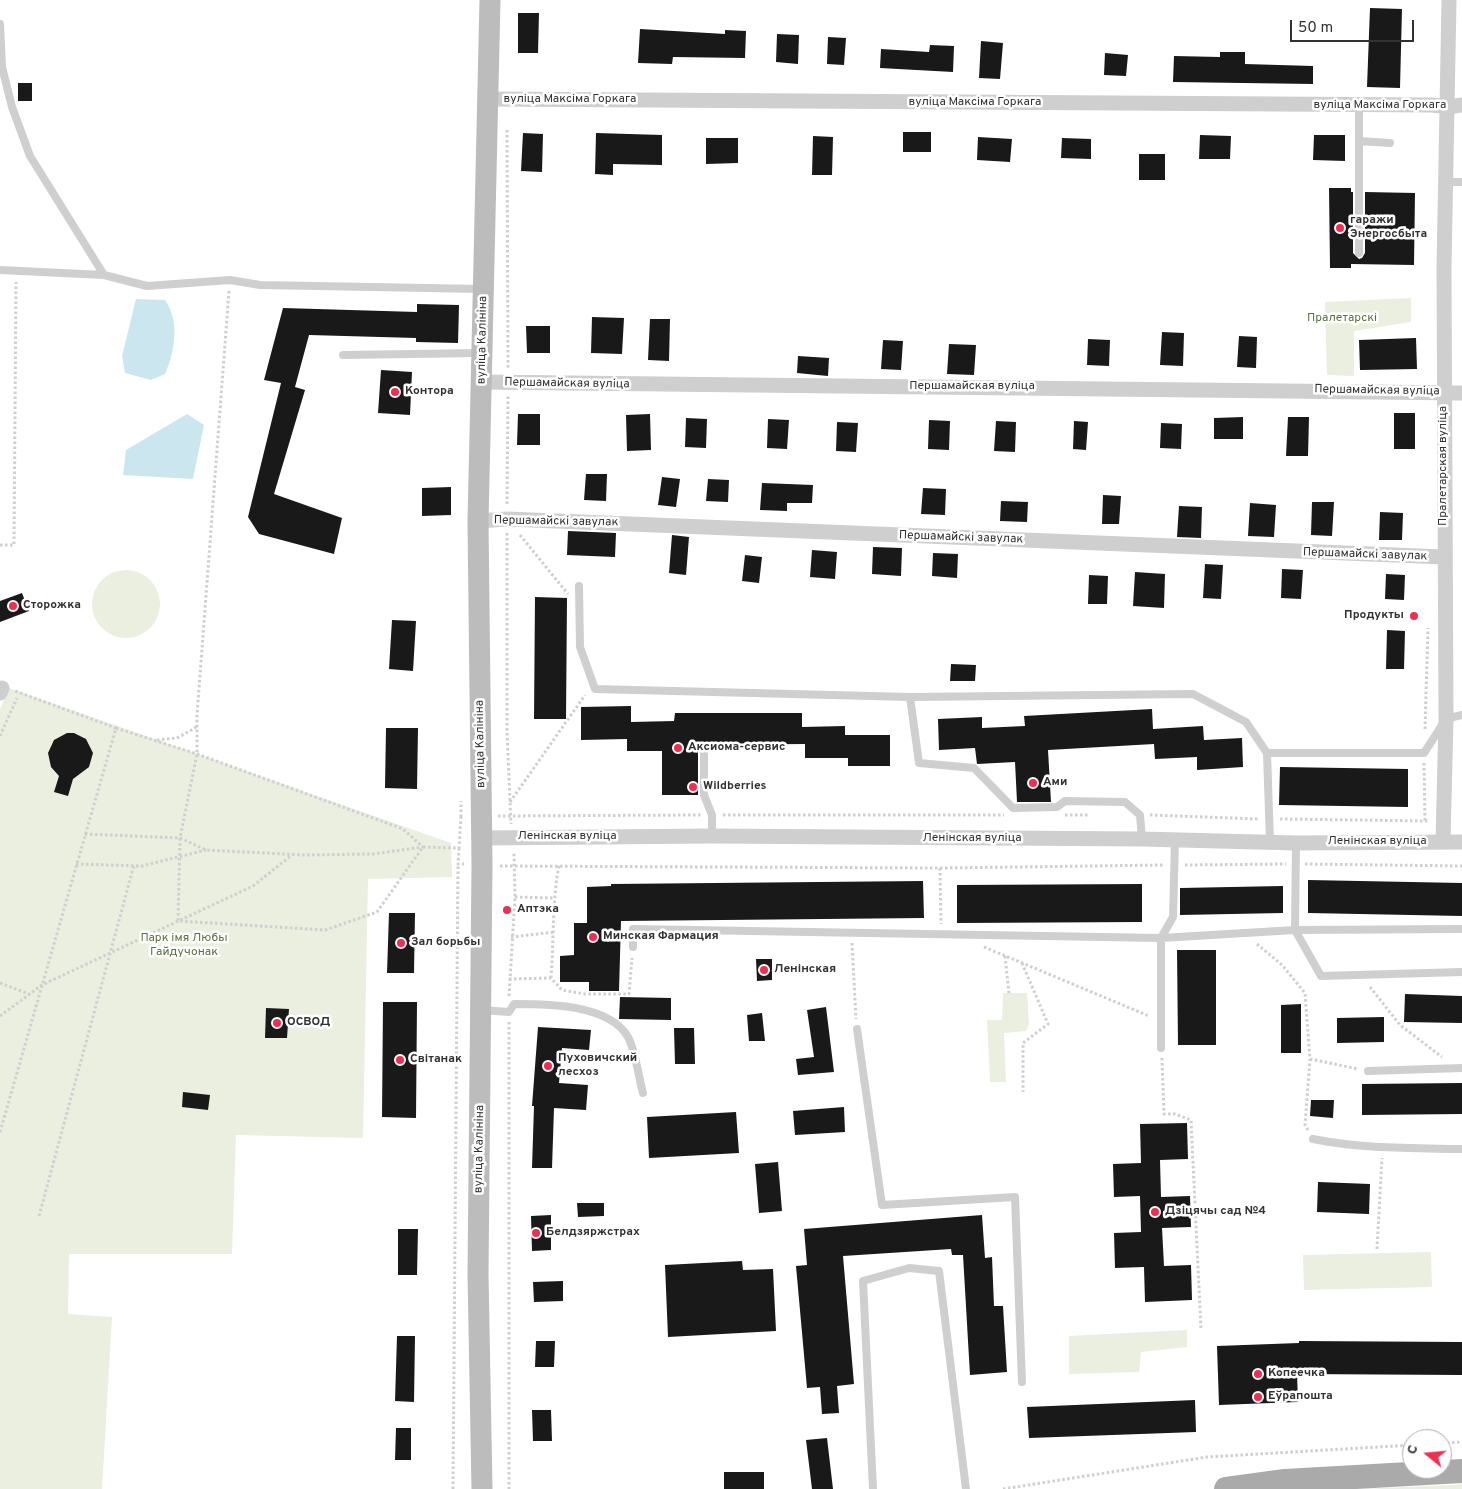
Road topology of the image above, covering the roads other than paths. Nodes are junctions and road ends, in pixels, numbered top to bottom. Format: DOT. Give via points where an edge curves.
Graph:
graph roads {
  1 [pos="490,0"];
  2 [pos="1449,0"];
  3 [pos="0,24"];
  4 [pos="1,67"];
  5 [pos="497,99"];
  6 [pos="1360,106"];
  7 [pos="1455,106"];
  8 [pos="1359,141"];
  9 [pos="1390,143"];
  10 [pos="1446,182"];
  11 [pos="1462,182"];
  12 [pos="1359,253"];
  13 [pos="0,270"];
  14 [pos="104,275"];
  15 [pos="484,289"];
  16 [pos="482,353"];
  17 [pos="343,355"];
  18 [pos="482,382"];
  19 [pos="1444,392"];
  20 [pos="1462,393"];
  21 [pos="478,521"];
  22 [pos="1444,558"];
  23 [pos="579,586"];
  24 [pos="910,697"];
  25 [pos="1462,715"];
  26 [pos="1446,719"];
  27 [pos="704,753"];
  28 [pos="1267,753"];
  29 [pos="482,827"];
  30 [pos="712,836"];
  31 [pos="1142,839"];
  32 [pos="1175,840"];
  33 [pos="1270,842"];
  34 [pos="1443,842"];
  35 [pos="1462,842"];
  36 [pos="1296,843"];
  37 [pos="1462,929"];
  38 [pos="1295,930"];
  39 [pos="1161,938"];
  40 [pos="633,947"];
  41 [pos="1462,972"];
  42 [pos="482,1010"];
  43 [pos="857,1029"];
  44 [pos="1161,1048"];
  45 [pos="1459,1068"];
  46 [pos="1368,1071"];
  47 [pos="643,1093"];
  48 [pos="1313,1139"];
  49 [pos="1462,1149"];
  50 [pos="1022,1382"];
  51 [pos="1462,1471"];
  52 [pos="482,1489"];
  53 [pos="873,1489"];
  54 [pos="966,1489"];
  55 [pos="1226,1489"];
  1 -- 5 [label="main road, вуліца Калініна"];
  2 -- 7 [label="street, Пралетарская вуліца"];
  3 -- 4 [label="lane"];
  4 -- 14 [label="lane" via="30,156"];
  5 -- 6 [label="street, вуліца Максіма Горкага"];
  5 -- 15 [label="main road, вуліца Калініна"];
  6 -- 7 [label="street, вуліца Максіма Горкага"];
  6 -- 8 [label="lane"];
  7 -- 10 [label="street, Пралетарская вуліца"];
  8 -- 9 [label="lane"];
  8 -- 12 [label="lane"];
  10 -- 11 [label="lane"];
  10 -- 19 [label="street, Пралетарская вуліца"];
  13 -- 14 [label="lane"];
  14 -- 15 [label="lane" via="147,286 230,280 260,285"];
  15 -- 16 [label="main road, вуліца Калініна"];
  16 -- 17 [label="lane"];
  16 -- 18 [label="main road, вуліца Калініна"];
  18 -- 19 [label="street, Першамайская вуліца"];
  18 -- 21 [label="main road, вуліца Калініна"];
  19 -- 20 [label="street, Першамайская вуліца"];
  19 -- 22 [label="street, Пралетарская вуліца"];
  21 -- 22 [label="street, Першамайскі завулак" via="506,519"];
  21 -- 29 [label="main road, вуліца Калініна"];
  22 -- 26 [label="street, Пралетарская вуліца"];
  23 -- 24 [label="lane" via="580,647 595,689"];
  24 -- 28 [label="lane" via="1193,694 1246,722"];
  24 -- 31 [label="lane" via="919,763 974,768 1013,808 1057,807 1065,801 1125,802 1140,815"];
  25 -- 26 [label="lane"];
  26 -- 28 [label="lane" via="1424,753"];
  26 -- 34 [label="street, Пралетарская вуліца"];
  27 -- 30 [label="lane" via="704,795 712,815"];
  28 -- 33 [label="lane"];
  29 -- 30 [label="street, Ленінская вуліца" via="514,837"];
  29 -- 42 [label="main road, вуліца Калініна"];
  30 -- 31 [label="street, Ленінская вуліца"];
  31 -- 32 [label="street, Ленінская вуліца"];
  32 -- 33 [label="street, Ленінская вуліца"];
  32 -- 39 [label="lane" via="1173,916"];
  33 -- 36 [label="street, Ленінская вуліца"];
  34 -- 35 [label="street, Ленінская вуліца"];
  34 -- 36 [label="street, Ленінская вуліца"];
  36 -- 38 [label="lane"];
  37 -- 38 [label="lane"];
  38 -- 39 [label="lane"];
  38 -- 41 [label="lane" via="1321,976"];
  39 -- 40 [label="lane" via="633,929"];
  39 -- 44 [label="lane"];
  42 -- 47 [label="lane" via="509,1012 514,1004 588,1009 614,1023 628,1037"];
  42 -- 52 [label="main road, вуліца Калініна" via="478,1274"];
  43 -- 50 [label="lane" via="882,1205 1015,1198"];
  45 -- 46 [label="lane"];
  48 -- 49 [label="lane" via="1383,1148"];
  51 -- 55 [label="main road" via="1285,1480"];
  53 -- 54 [label="lane" via="863,1281 909,1268 939,1270"];
}
